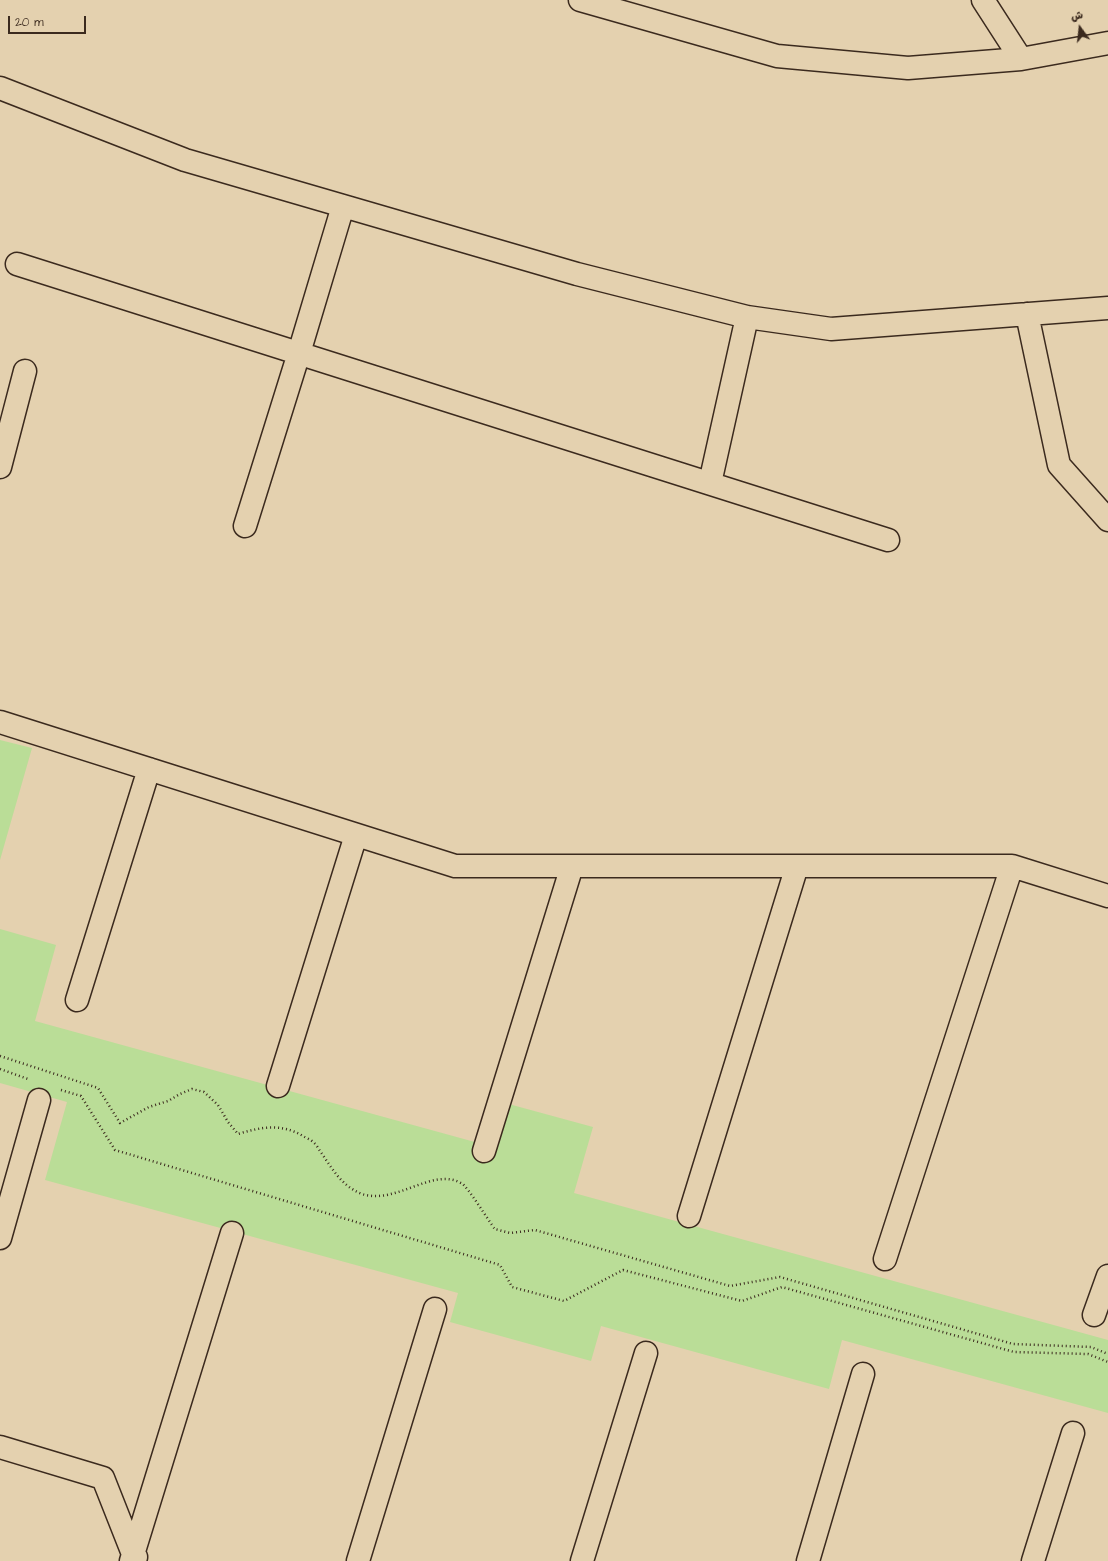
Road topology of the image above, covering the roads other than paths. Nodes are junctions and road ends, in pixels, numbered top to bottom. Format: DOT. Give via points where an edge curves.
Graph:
graph roads {
  1 [pos="580,0"];
  2 [pos="983,0"];
  3 [pos="1108,43"];
  4 [pos="1021,59"];
  5 [pos="0,88"];
  6 [pos="344,206"];
  7 [pos="17,264"];
  8 [pos="1108,308"];
  9 [pos="1028,314"];
  10 [pos="747,317"];
  11 [pos="299,353"];
  12 [pos="25,370"];
  13 [pos="0,467"];
  14 [pos="710,483"];
  15 [pos="1108,520"];
  16 [pos="245,526"];
  17 [pos="888,540"];
  18 [pos="0,722"];
  19 [pos="149,769"];
  20 [pos="356,835"];
  21 [pos="572,866"];
  22 [pos="797,866"];
  23 [pos="1012,866"];
  24 [pos="1108,896"];
  25 [pos="77,1000"];
  26 [pos="278,1086"];
  27 [pos="39,1100"];
  28 [pos="484,1151"];
  29 [pos="689,1216"];
  30 [pos="232,1233"];
  31 [pos="0,1238"];
  32 [pos="885,1259"];
  33 [pos="1108,1276"];
  34 [pos="435,1309"];
  35 [pos="1094,1315"];
  36 [pos="646,1354"];
  37 [pos="863,1374"];
  38 [pos="1072,1433"];
  39 [pos="0,1447"];
  40 [pos="135,1559"];
  41 [pos="358,1561"];
  42 [pos="582,1561"];
  43 [pos="808,1561"];
  44 [pos="1033,1561"];
  1 -- 4 [label="street" via="777,56 908,68"];
  2 -- 4 [label="street"];
  3 -- 4 [label="street"];
  5 -- 6 [label="street" via="185,160"];
  6 -- 10 [label="street" via="578,274"];
  6 -- 11 [label="street"];
  7 -- 11 [label="street"];
  8 -- 9 [label="street"];
  9 -- 10 [label="street" via="831,329"];
  9 -- 15 [label="street" via="1059,465"];
  10 -- 14 [label="street"];
  11 -- 14 [label="street"];
  11 -- 16 [label="street"];
  12 -- 13 [label="street"];
  14 -- 17 [label="street"];
  18 -- 19 [label="street"];
  19 -- 20 [label="street"];
  19 -- 25 [label="street"];
  20 -- 21 [label="street" via="455,866"];
  20 -- 26 [label="street"];
  21 -- 22 [label="street"];
  21 -- 28 [label="street"];
  22 -- 23 [label="street"];
  22 -- 29 [label="street"];
  23 -- 24 [label="street"];
  23 -- 32 [label="street"];
  27 -- 31 [label="street"];
  30 -- 40 [label="street"];
  33 -- 35 [label="street"];
  34 -- 41 [label="street"];
  36 -- 42 [label="street"];
  37 -- 43 [label="street"];
  38 -- 44 [label="street"];
  39 -- 40 [label="street" via="103,1478"];
}
